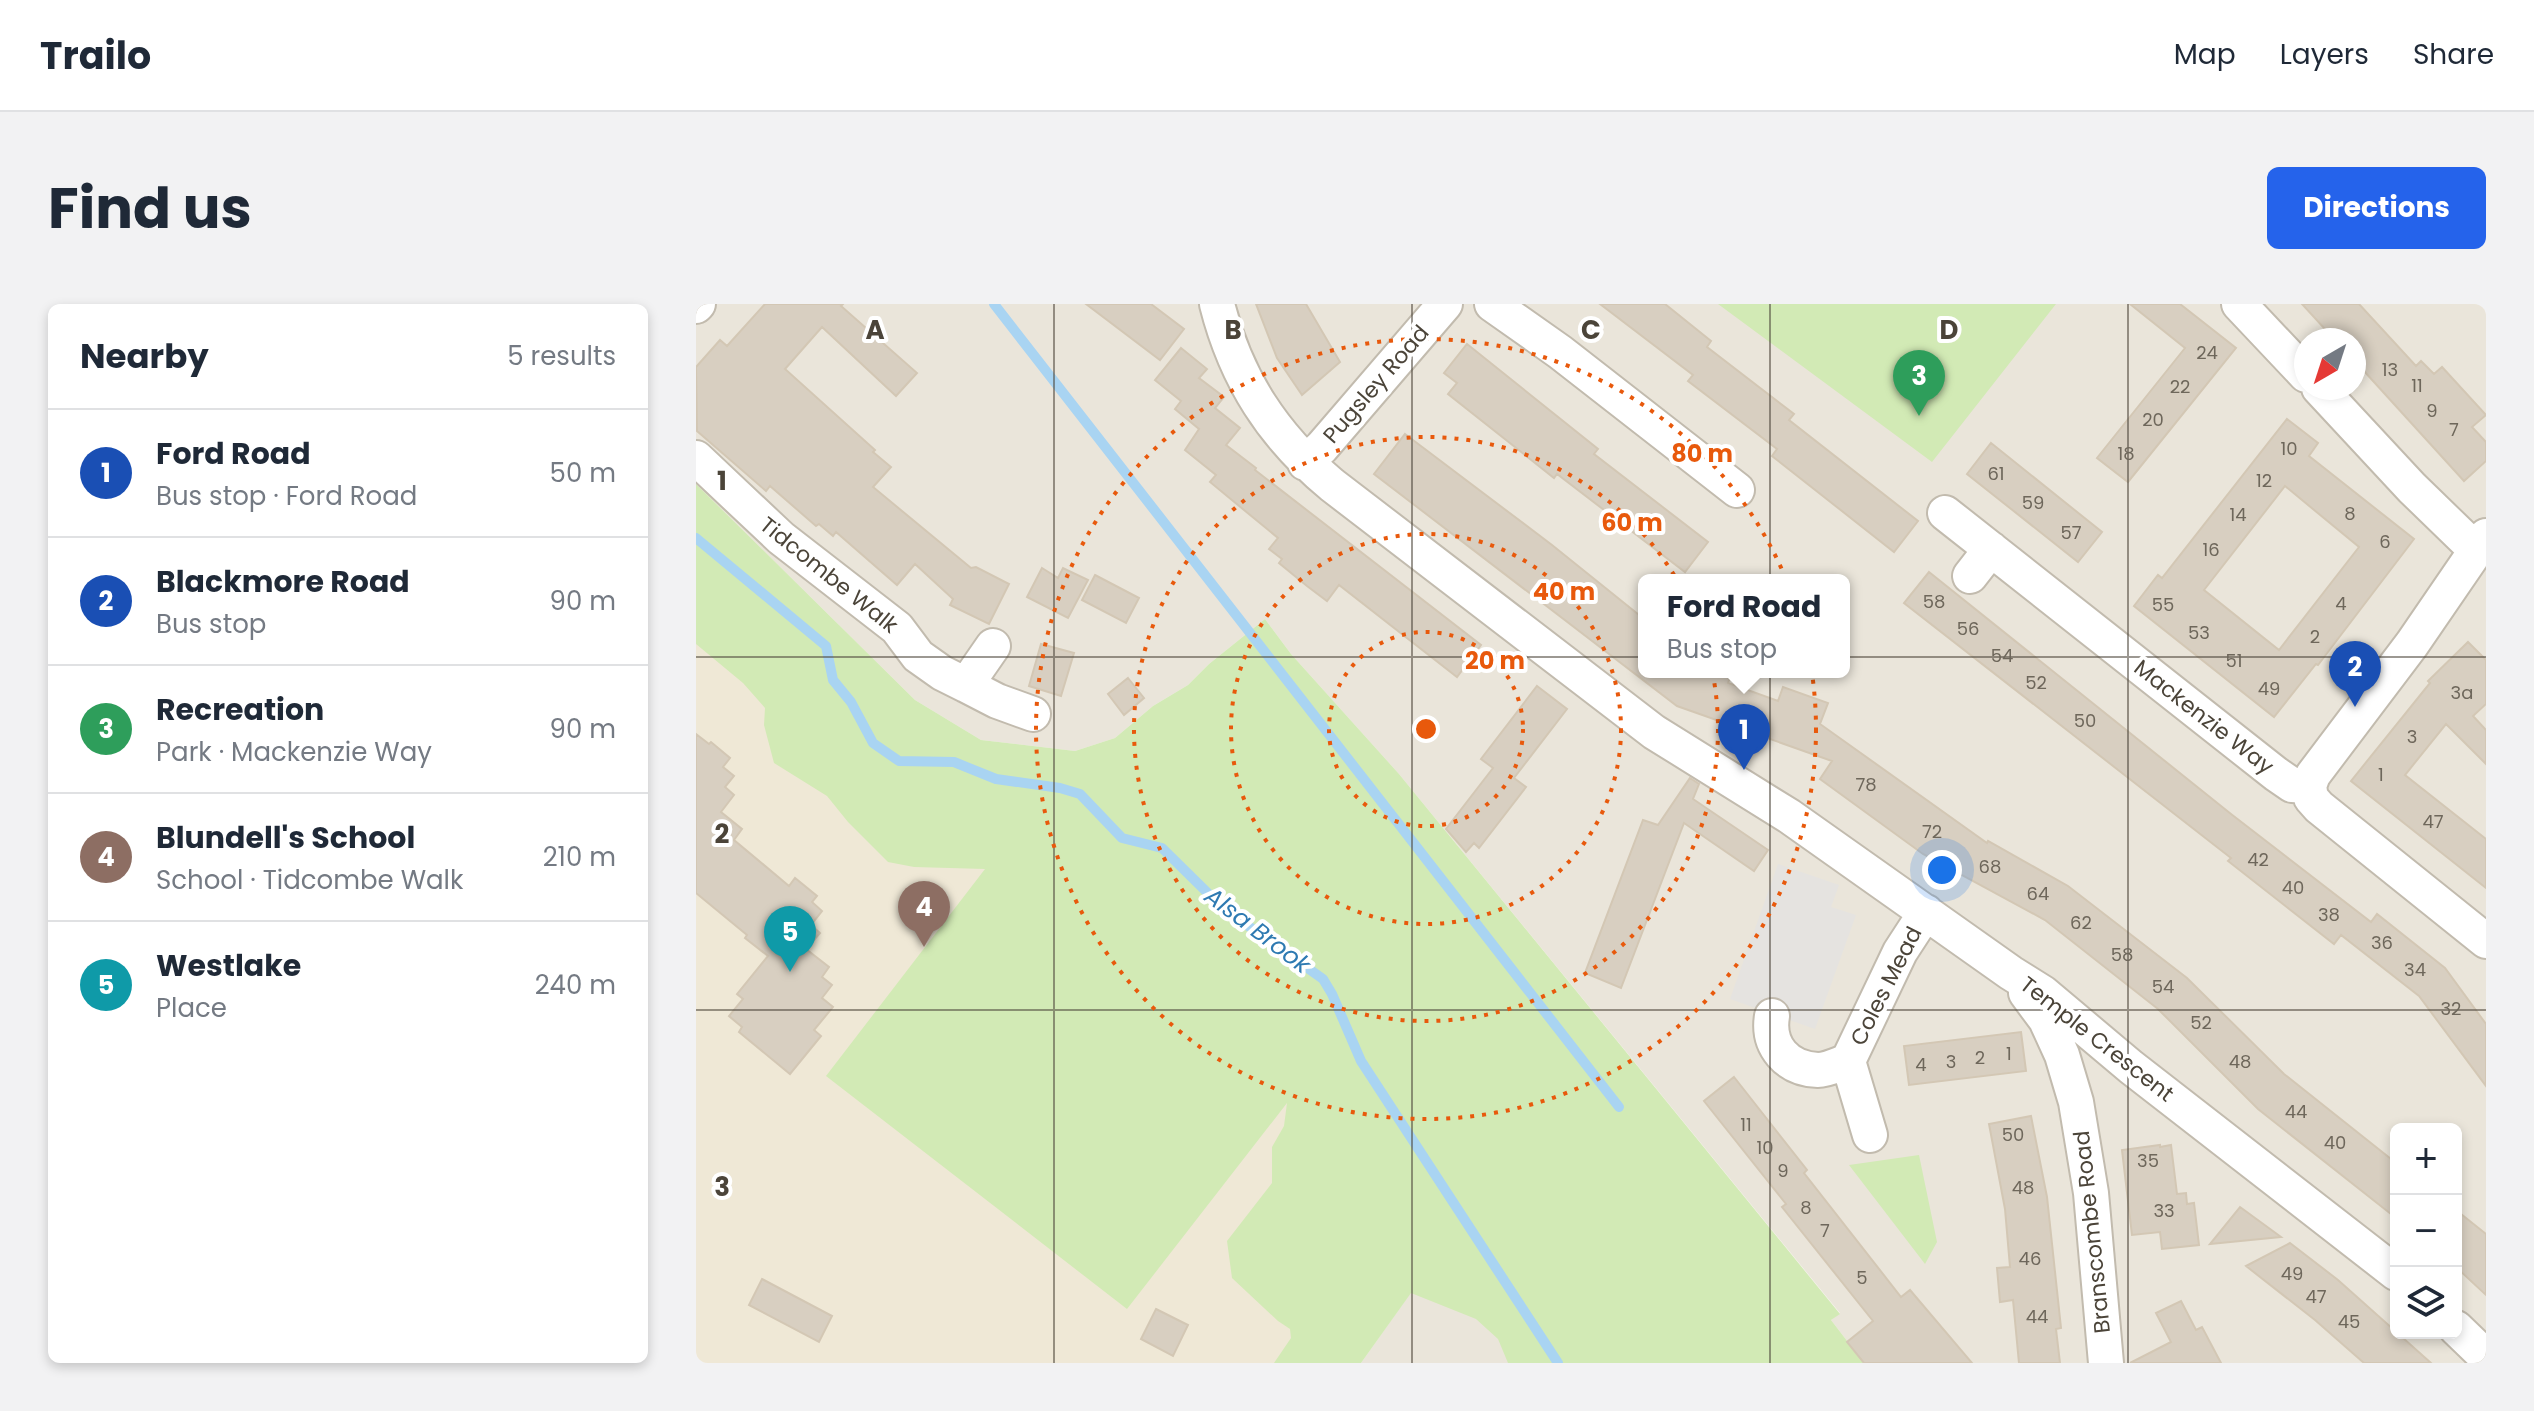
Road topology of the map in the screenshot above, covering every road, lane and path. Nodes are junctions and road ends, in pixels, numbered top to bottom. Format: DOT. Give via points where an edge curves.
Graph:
graph roads {
  1 [pos="1217,304"];
  2 [pos="1445,304"];
  3 [pos="1492,304"];
  4 [pos="2239,304"];
  5 [pos="2294,362"];
  6 [pos="2330,400"];
  7 [pos="696,458"];
  8 [pos="1305,463"];
  9 [pos="1737,490"];
  10 [pos="1945,513"];
  11 [pos="2481,544"];
  12 [pos="1991,549"];
  13 [pos="1970,576"];
  14 [pos="993,646"];
  15 [pos="966,685"];
  16 [pos="1033,714"];
  17 [pos="2309,786"];
  18 [pos="1926,912"];
  19 [pos="2486,941"];
  20 [pos="2011,973"];
  21 [pos="1772,1016"];
  22 [pos="1848,1061"];
  23 [pos="2131,1067"];
  24 [pos="2076,1102"];
  25 [pos="1870,1135"];
  26 [pos="2390,1268"];
  27 [pos="2462,1334"];
  28 [pos="2486,1357"];
  29 [pos="2106,1363"];
  1 -- 8 [label="street, Temple Crescent" via="1224,332 1261,408"];
  2 -- 8 [label="street, Pugsley Road"];
  3 -- 9 [label="street"];
  4 -- 5 [label="street"];
  6 -- 11 [label="street" via="2412,488"];
  7 -- 15 [label="street, Tidcombe Walk" via="781,538 897,628 918,656"];
  8 -- 18 [label="street, Temple Crescent" via="1654,732 1789,816"];
  10 -- 12 [label="street, Mackenzie Way"];
  11 -- 17 [label="street"];
  12 -- 13 [label="street"];
  12 -- 17 [label="street, Mackenzie Way" via="2276,774 2292,785"];
  14 -- 15 [label="street"];
  15 -- 16 [label="street, Tidcombe Walk"];
  17 -- 19 [label="street" via="2319,807"];
  18 -- 20 [label="street, Temple Crescent"];
  18 -- 22 [label="street, Coles Mead" via="1900,952"];
  20 -- 23 [label="street, Temple Crescent"];
  20 -- 24 [label="street, Branscombe Road" via="2046,1020"];
  21 -- 22 [label="street, Coles Mead" via="1770,1029 1778,1052 1792,1064 1819,1070"];
  22 -- 25 [label="street, Coles Mead"];
  23 -- 24 [label="street, Branscombe Road" via="2104,1069 2084,1082"];
  23 -- 26 [label="street, Temple Crescent"];
  24 -- 29 [label="street, Branscombe Road" via="2091,1193"];
  27 -- 28 [label="street"];
}
